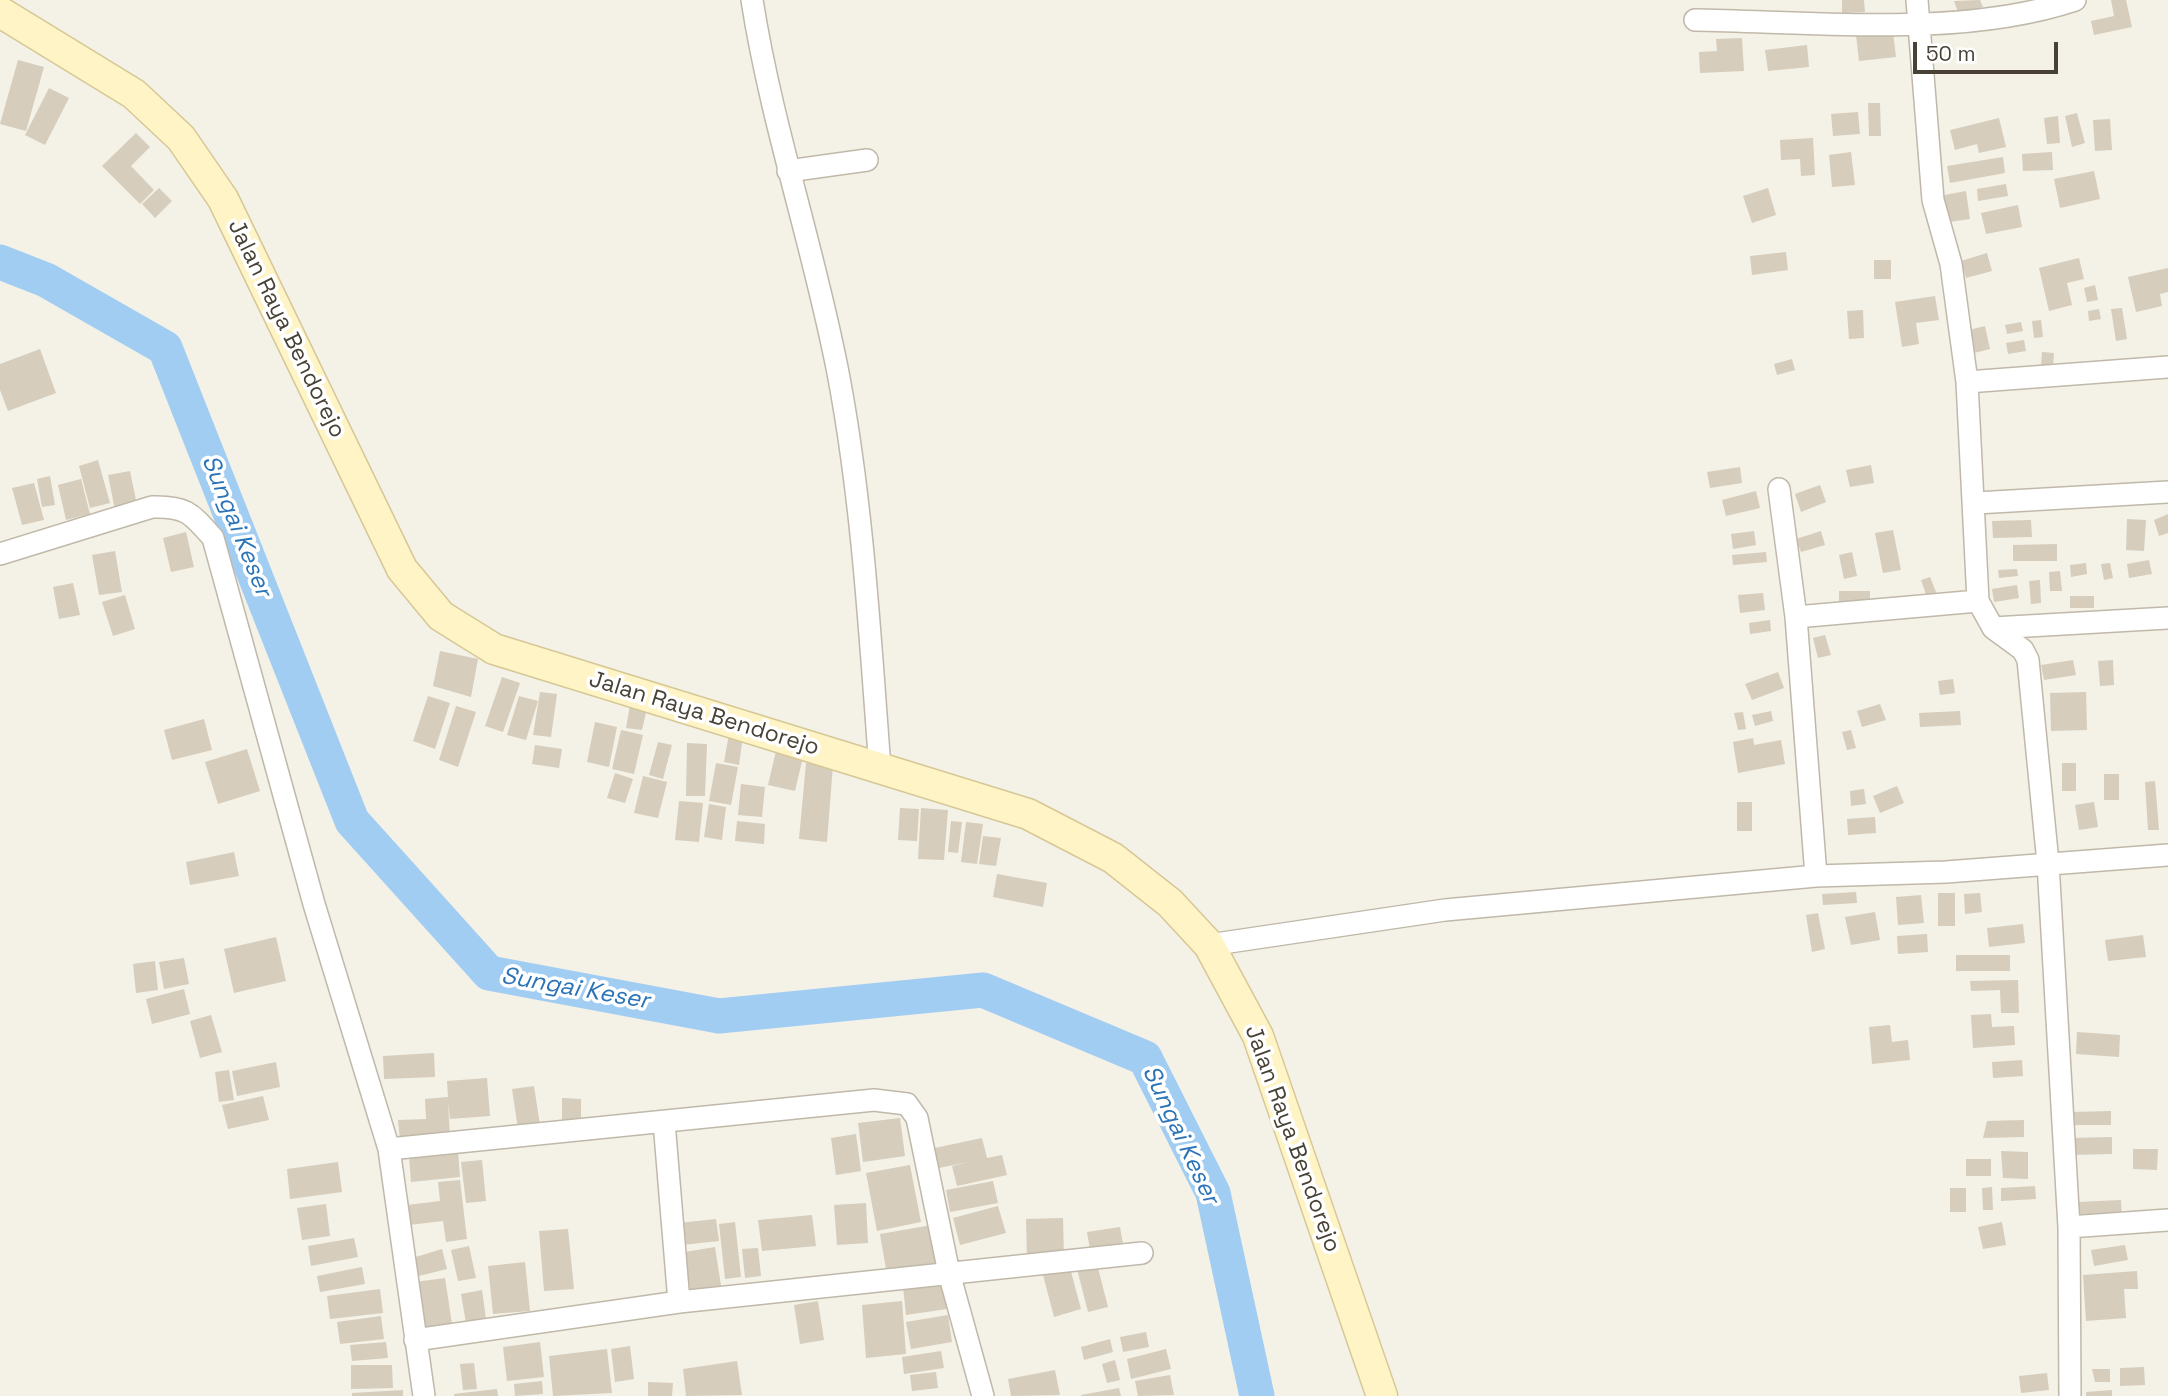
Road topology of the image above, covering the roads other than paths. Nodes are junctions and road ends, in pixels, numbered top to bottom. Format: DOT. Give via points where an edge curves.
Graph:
graph roads {
  1 [pos="752,0"];
  2 [pos="1917,0"];
  3 [pos="2075,0"];
  4 [pos="0,12"];
  5 [pos="1695,20"];
  6 [pos="1919,25"];
  7 [pos="867,160"];
  8 [pos="788,172"];
  9 [pos="2168,368"];
  10 [pos="1967,382"];
  11 [pos="1779,489"];
  12 [pos="2168,492"];
  13 [pos="1976,503"];
  14 [pos="0,554"];
  15 [pos="1978,601"];
  16 [pos="1796,617"];
  17 [pos="2168,618"];
  18 [pos="1993,628"];
  19 [pos="880,768"];
  20 [pos="2168,855"];
  21 [pos="2048,863"];
  22 [pos="1816,876"];
  23 [pos="1209,945"];
  24 [pos="664,1122"];
  25 [pos="389,1149"];
  26 [pos="2168,1220"];
  27 [pos="2069,1227"];
  28 [pos="1142,1253"];
  29 [pos="949,1273"];
  30 [pos="679,1302"];
  31 [pos="415,1340"];
  32 [pos="424,1396"];
  33 [pos="983,1396"];
  34 [pos="1382,1396"];
  35 [pos="2070,1396"];
  1 -- 8 [label="street" via="763,71"];
  2 -- 6 [label="street"];
  3 -- 6 [label="street" via="2043,10"];
  4 -- 19 [label="main road, Jalan Raya Bendorejo" via="135,94 181,138 223,199 402,569 440,616 494,649"];
  5 -- 6 [label="street"];
  6 -- 10 [label="street" via="1933,200 1951,264"];
  7 -- 8 [label="street"];
  8 -- 19 [label="street" via="822,298 860,502"];
  9 -- 10 [label="street"];
  10 -- 13 [label="street"];
  11 -- 16 [label="street"];
  12 -- 13 [label="street"];
  13 -- 15 [label="street"];
  14 -- 25 [label="street" via="152,507 177,507 213,538 314,904"];
  15 -- 16 [label="street"];
  15 -- 18 [label="street"];
  16 -- 22 [label="street"];
  17 -- 18 [label="street"];
  18 -- 21 [label="street" via="2023,650 2028,660"];
  19 -- 23 [label="main road, Jalan Raya Bendorejo" via="1028,814 1113,858 1170,903"];
  20 -- 21 [label="street"];
  21 -- 22 [label="street"];
  21 -- 27 [label="street"];
  22 -- 23 [label="street" via="1446,910"];
  23 -- 34 [label="main road, Jalan Raya Bendorejo" via="1258,1036"];
  24 -- 25 [label="street"];
  24 -- 29 [label="street" via="874,1100 907,1104 917,1118"];
  24 -- 30 [label="street"];
  25 -- 31 [label="street"];
  26 -- 27 [label="street"];
  27 -- 35 [label="street"];
  28 -- 29 [label="street"];
  29 -- 30 [label="street"];
  29 -- 33 [label="street"];
  30 -- 31 [label="street"];
  31 -- 32 [label="street"];
}
